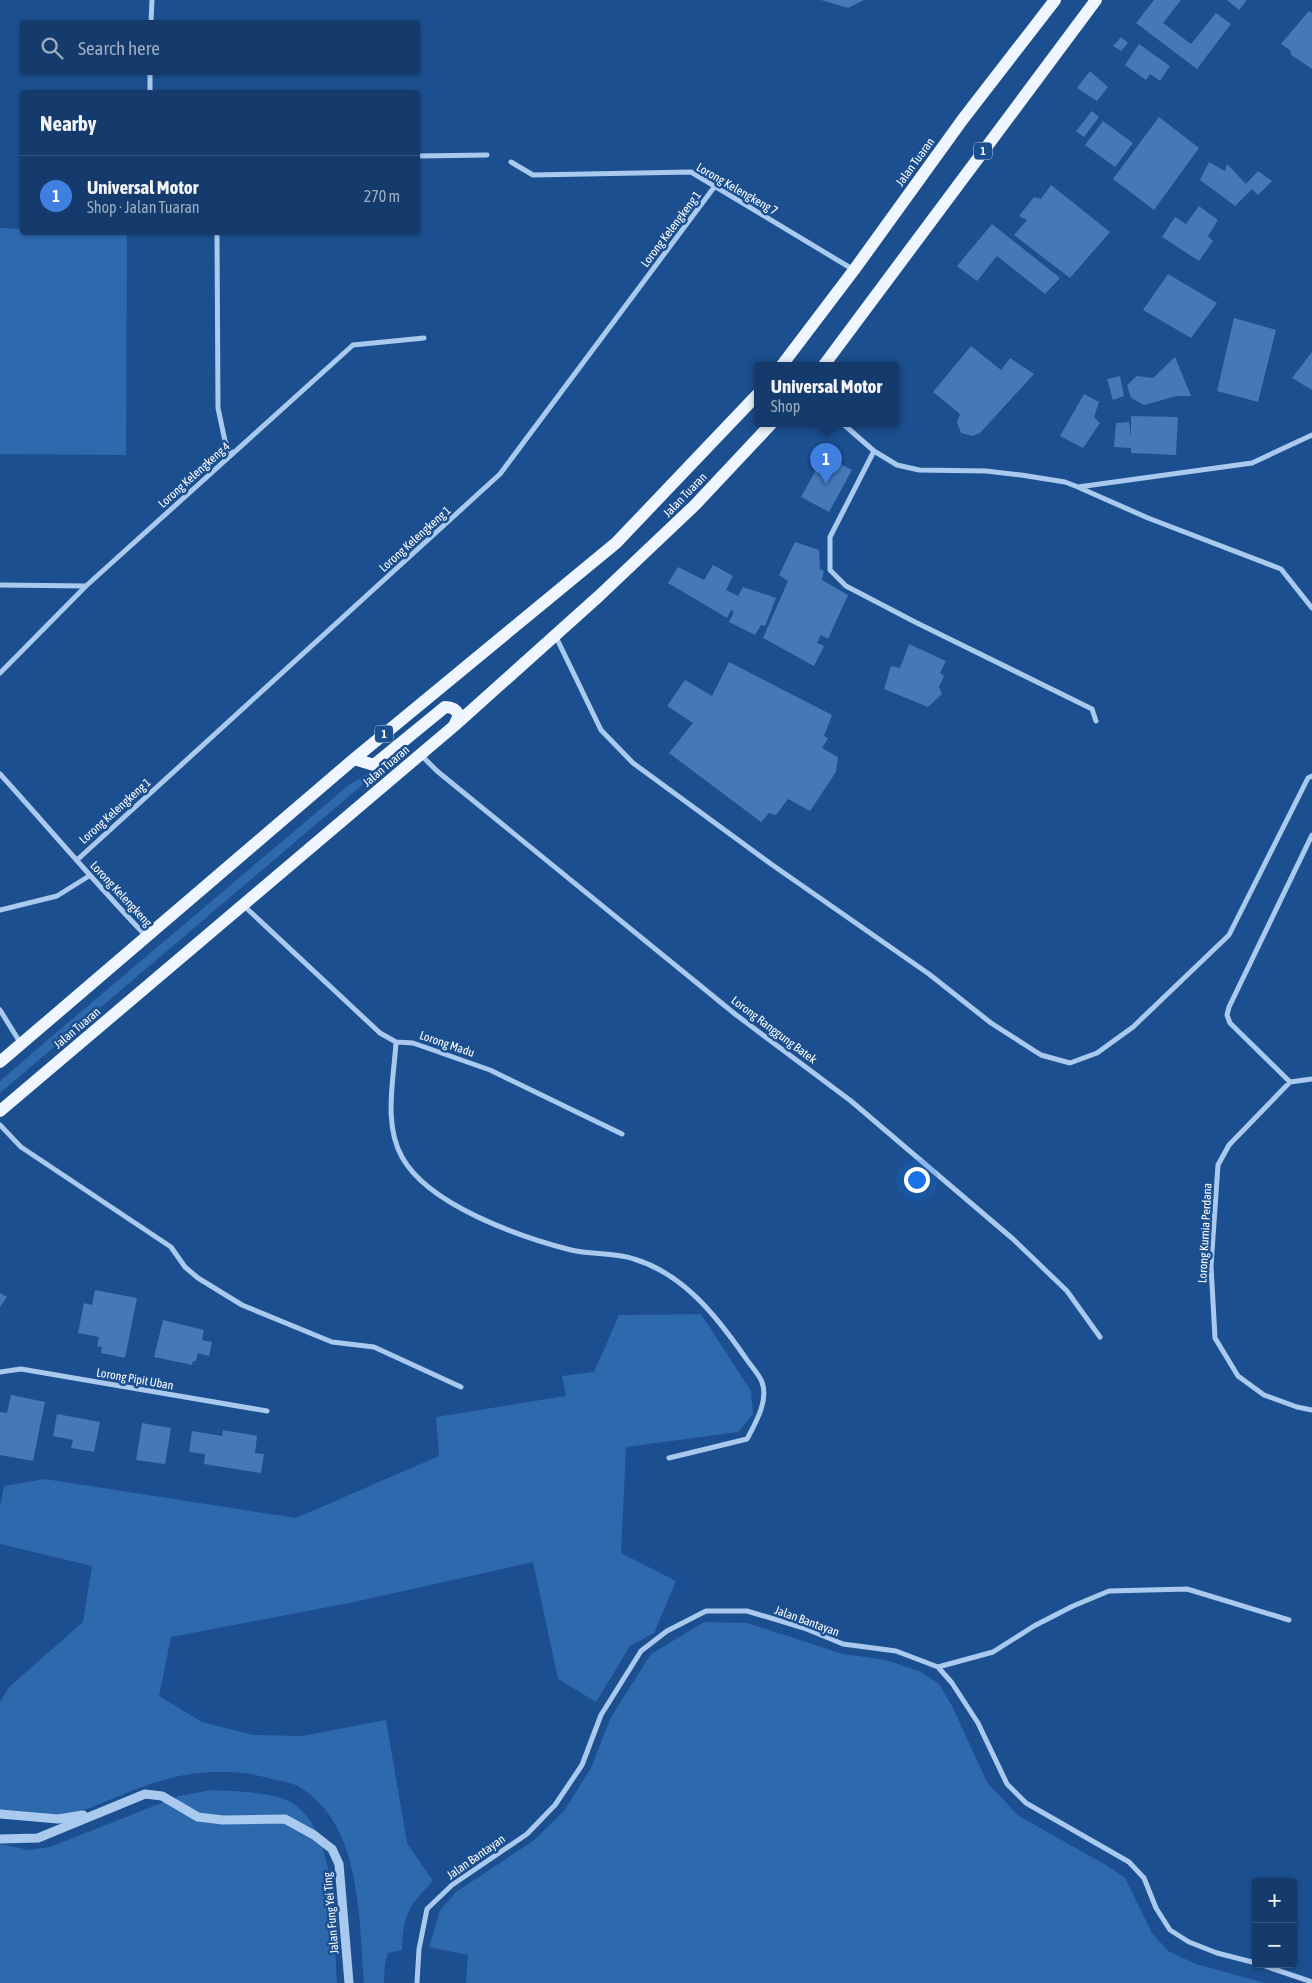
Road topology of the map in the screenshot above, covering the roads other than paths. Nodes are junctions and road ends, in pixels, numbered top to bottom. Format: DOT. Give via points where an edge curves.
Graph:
graph roads {
  1 [pos="152,0"];
  2 [pos="1049,0"];
  3 [pos="1055,0"];
  4 [pos="1096,0"];
  5 [pos="1043,15"];
  6 [pos="151,20"];
  7 [pos="150,75"];
  8 [pos="150,90"];
  9 [pos="487,155"];
  10 [pos="420,156"];
  11 [pos="511,162"];
  12 [pos="715,186"];
  13 [pos="217,235"];
  14 [pos="854,270"];
  15 [pos="424,338"];
  16 [pos="784,362"];
  17 [pos="826,362"];
  18 [pos="754,398"];
  19 [pos="768,427"];
  20 [pos="847,427"];
  21 [pos="1312,435"];
  22 [pos="874,451"];
  23 [pos="232,454"];
  24 [pos="1078,487"];
  25 [pos="0,585"];
  26 [pos="86,586"];
  27 [pos="1312,608"];
  28 [pos="555,634"];
  29 [pos="0,673"];
  30 [pos="1096,721"];
  31 [pos="454,726"];
  32 [pos="421,755"];
  33 [pos="354,759"];
  34 [pos="0,774"];
  35 [pos="1312,776"];
  36 [pos="1312,835"];
  37 [pos="77,860"];
  38 [pos="89,876"];
  39 [pos="243,905"];
  40 [pos="0,910"];
  41 [pos="147,937"];
  42 [pos="0,1010"];
  43 [pos="396,1042"];
  44 [pos="22,1044"];
  45 [pos="0,1062"];
  46 [pos="1312,1079"];
  47 [pos="1290,1082"];
  48 [pos="0,1111"];
  49 [pos="0,1125"];
  50 [pos="622,1134"];
  51 [pos="1100,1337"];
  52 [pos="0,1372"];
  53 [pos="461,1387"];
  54 [pos="1312,1410"];
  55 [pos="267,1411"];
  56 [pos="669,1458"];
  57 [pos="1289,1620"];
  58 [pos="938,1667"];
  59 [pos="103,1811"];
  60 [pos="0,1814"];
  61 [pos="0,1839"];
  62 [pos="1252,1963"];
  63 [pos="1269,1968"];
  64 [pos="1312,1982"];
  65 [pos="349,1983"];
  66 [pos="417,1983"];
  1 -- 6 [label="street"];
  2 -- 5 [label="street"];
  3 -- 5 [label="main road, Jalan Tuaran"];
  4 -- 17 [label="main road, 1"];
  5 -- 14 [label="main road, Jalan Tuaran" via="963,118"];
  7 -- 8 [label="street"];
  9 -- 10 [label="street"];
  11 -- 12 [label="street, Lorong Kelengkeng 7" via="533,175 691,172"];
  12 -- 14 [label="street, Lorong Kelengkeng 7"];
  12 -- 37 [label="street, Lorong Kelengkeng 1" via="500,474"];
  13 -- 23 [label="street" via="218,408 225,441"];
  14 -- 16 [label="main road, Jalan Tuaran"];
  15 -- 23 [label="street, Lorong Kelengkeng 4" via="353,344"];
  18 -- 33 [label="main road, Jalan Tuaran / 1" via="616,543"];
  19 -- 28 [label="main road, Jalan Tuaran" via="694,506"];
  20 -- 22 [label="street"];
  21 -- 24 [label="street" via="1252,463"];
  22 -- 24 [label="street" via="898,465 919,470 995,472 1065,482"];
  22 -- 30 [label="street" via="830,537 830,570 846,586 1092,709"];
  23 -- 26 [label="street, Lorong Kelengkeng 4"];
  24 -- 27 [label="street" via="1148,518 1281,569"];
  25 -- 26 [label="street"];
  26 -- 29 [label="street, Lorong Kelengkeng 4"];
  28 -- 31 [label="main road, Jalan Tuaran"];
  28 -- 35 [label="street" via="601,730 633,763 770,864 930,974 991,1023 1041,1055 1070,1063 1097,1053 1133,1027 1229,934 1308,778"];
  31 -- 32 [label="main road, Jalan Tuaran"];
  31 -- 33 [label="main road" via="459,715 451,707 445,707 374,765"];
  32 -- 39 [label="main road, Jalan Tuaran"];
  32 -- 51 [label="street, Lorong Ranggung Batek" via="437,772 734,1014 851,1101 1013,1239 1067,1291"];
  33 -- 41 [label="main road, Jalan Tuaran / 1"];
  34 -- 37 [label="street, Lorong Kelengkeng"];
  36 -- 47 [label="street" via="1227,1015 1230,1023"];
  37 -- 38 [label="street, Lorong Kelengkeng"];
  38 -- 40 [label="street" via="57,896"];
  38 -- 41 [label="street, Lorong Kelengkeng"];
  39 -- 43 [label="street, Lorong Madu" via="380,1033"];
  39 -- 48 [label="main road, Jalan Tuaran"];
  41 -- 44 [label="main road, Jalan Tuaran / 1"];
  42 -- 44 [label="street"];
  43 -- 50 [label="street, Lorong Madu" via="413,1042 490,1070"];
  43 -- 56 [label="street" via="390,1125 401,1156 417,1178 446,1200 512,1232 572,1250 634,1259 677,1279 717,1317 762,1383 761,1412 746,1439"];
  44 -- 45 [label="main road, Jalan Tuaran / 1"];
  46 -- 47 [label="street"];
  47 -- 54 [label="street, Lorong Kurnia Perdana" via="1229,1145 1218,1165 1210,1266 1214,1329 1215,1338 1238,1376 1264,1395"];
  49 -- 53 [label="street" via="22,1147 171,1247 185,1267 198,1278 242,1305 332,1342 374,1347"];
  52 -- 55 [label="street, Lorong Pipit Uban" via="21,1369"];
  57 -- 58 [label="street" via="1186,1590 1109,1591 1034,1626 992,1652"];
  58 -- 62 [label="street, Jalan Bantayan" via="978,1723 1007,1784 1026,1803 1129,1862 1144,1878 1156,1908 1170,1930 1189,1942"];
  58 -- 66 [label="street, Jalan Bantayan" via="896,1651 843,1644 747,1611 706,1611 667,1631 641,1651 601,1715 582,1765 555,1805 527,1834 452,1885 427,1909 419,1949"];
  59 -- 60 [label="street, Jalan Fung Yei Ting" via="58,1819"];
  59 -- 61 [label="street, Jalan Fung Yei Ting" via="38,1838"];
  59 -- 65 [label="street, Jalan Fung Yei Ting" via="145,1794 162,1796 198,1817 285,1820 314,1835 332,1849 339,1864"];
  63 -- 64 [label="street, Jalan Bantayan"];
}
